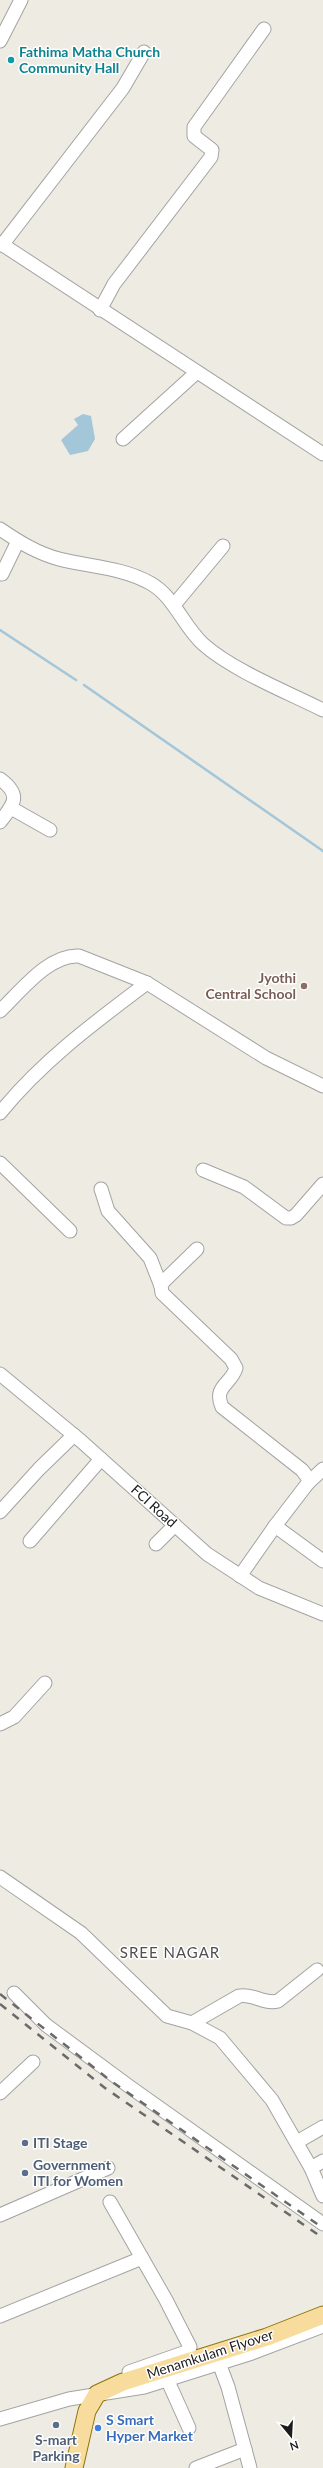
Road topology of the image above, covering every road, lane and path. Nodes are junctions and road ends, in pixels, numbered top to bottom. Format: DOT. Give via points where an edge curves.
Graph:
graph roads {
  1 [pos="21,0"];
  2 [pos="264,30"];
  3 [pos="0,41"];
  4 [pos="144,52"];
  5 [pos="1,244"];
  6 [pos="100,310"];
  7 [pos="197,372"];
  8 [pos="123,439"];
  9 [pos="323,454"];
  10 [pos="0,529"];
  11 [pos="18,541"];
  12 [pos="223,546"];
  13 [pos="2,574"];
  14 [pos="174,605"];
  15 [pos="323,710"];
  16 [pos="0,780"];
  17 [pos="11,808"];
  18 [pos="0,822"];
  19 [pos="50,830"];
  20 [pos="147,983"];
  21 [pos="0,1011"];
  22 [pos="323,1086"];
  23 [pos="0,1113"];
  24 [pos="0,1163"];
  25 [pos="203,1170"];
  26 [pos="323,1184"];
  27 [pos="101,1189"];
  28 [pos="70,1231"];
  29 [pos="197,1249"];
  30 [pos="161,1286"];
  31 [pos="0,1374"];
  32 [pos="74,1435"];
  33 [pos="101,1459"];
  34 [pos="323,1469"];
  35 [pos="308,1483"];
  36 [pos="0,1512"];
  37 [pos="176,1525"];
  38 [pos="275,1526"];
  39 [pos="30,1541"];
  40 [pos="156,1544"];
  41 [pos="323,1561"];
  42 [pos="240,1576"];
  43 [pos="323,1614"];
  44 [pos="45,1683"];
  45 [pos="0,1724"];
  46 [pos="0,1877"];
  47 [pos="317,1970"];
  48 [pos="14,1993"];
  49 [pos="192,2023"];
  50 [pos="32,2062"];
  51 [pos="0,2093"];
  52 [pos="323,2127"];
  53 [pos="297,2142"];
  54 [pos="323,2161"];
  55 [pos="108,2168"];
  56 [pos="311,2168"];
  57 [pos="323,2196"];
  58 [pos="110,2202"];
  59 [pos="0,2215"];
  60 [pos="323,2224"];
  61 [pos="142,2258"];
  62 [pos="323,2315"];
  63 [pos="0,2316"];
  64 [pos="323,2326"];
  65 [pos="212,2360"];
  66 [pos="167,2380"];
  67 [pos="97,2394"];
  68 [pos="0,2419"];
  69 [pos="189,2428"];
  70 [pos="245,2449"];
  71 [pos="74,2468"];
  72 [pos="196,2468"];
  73 [pos="250,2468"];
  1 -- 3 [label="street"];
  2 -- 6 [label="street" via="194,127 194,136 212,150 210,157 114,284"];
  4 -- 5 [label="street" via="123,88"];
  5 -- 6 [label="street"];
  6 -- 7 [label="street"];
  7 -- 8 [label="street"];
  7 -- 9 [label="street"];
  10 -- 11 [label="street"];
  11 -- 13 [label="street"];
  11 -- 14 [label="street" via="28,548 59,559 103,566 141,578 160,590"];
  12 -- 14 [label="street"];
  14 -- 15 [label="street" via="190,631 204,645 234,665"];
  16 -- 17 [label="street" via="8,785 14,794"];
  17 -- 18 [label="street"];
  17 -- 19 [label="street"];
  20 -- 21 [label="street" via="92,960 69,956 52,962"];
  20 -- 22 [label="street" via="266,1058"];
  20 -- 23 [label="street" via="55,1057 20,1089"];
  24 -- 28 [label="street"];
  25 -- 26 [label="street" via="244,1187 286,1218 296,1215"];
  27 -- 30 [label="street" via="108,1211 150,1258"];
  29 -- 30 [label="street"];
  30 -- 35 [label="street" via="162,1294 231,1359 236,1368 220,1390 218,1398 222,1407 302,1470 308,1478"];
  31 -- 32 [label="street, FCI Road"];
  32 -- 33 [label="street, FCI Road"];
  32 -- 36 [label="street"];
  33 -- 37 [label="street, FCI Road"];
  33 -- 39 [label="street"];
  34 -- 35 [label="street"];
  35 -- 38 [label="street"];
  37 -- 40 [label="street"];
  37 -- 42 [label="street, FCI Road" via="207,1554"];
  38 -- 41 [label="street"];
  38 -- 42 [label="street"];
  42 -- 43 [label="street, FCI Road" via="259,1588"];
  44 -- 45 [label="street" via="14,1717"];
  46 -- 49 [label="street" via="81,1933 167,2016"];
  47 -- 49 [label="street" via="278,2000 271,2002 246,1995 239,1996"];
  48 -- 60 [label="street" via="52,2029"];
  49 -- 53 [label="street" via="220,2038 272,2100"];
  50 -- 51 [label="street"];
  52 -- 53 [label="street"];
  53 -- 56 [label="street"];
  54 -- 56 [label="street"];
  55 -- 59 [label="street"];
  56 -- 57 [label="street"];
  58 -- 61 [label="street"];
  61 -- 63 [label="street"];
  61 -- 67 [label="street" via="185,2335 189,2351 110,2379"];
  62 -- 65 [label="main road, Menamkulam Flyover"];
  64 -- 65 [label="street"];
  65 -- 66 [label="street"];
  65 -- 67 [label="main road, Menamkulam Flyover" via="123,2382"];
  65 -- 70 [label="street" via="228,2387"];
  66 -- 67 [label="street" via="125,2392"];
  66 -- 69 [label="street"];
  67 -- 68 [label="street" via="69,2398"];
  67 -- 71 [label="main road" via="87,2411"];
  70 -- 72 [label="street"];
  70 -- 73 [label="street"];
}
